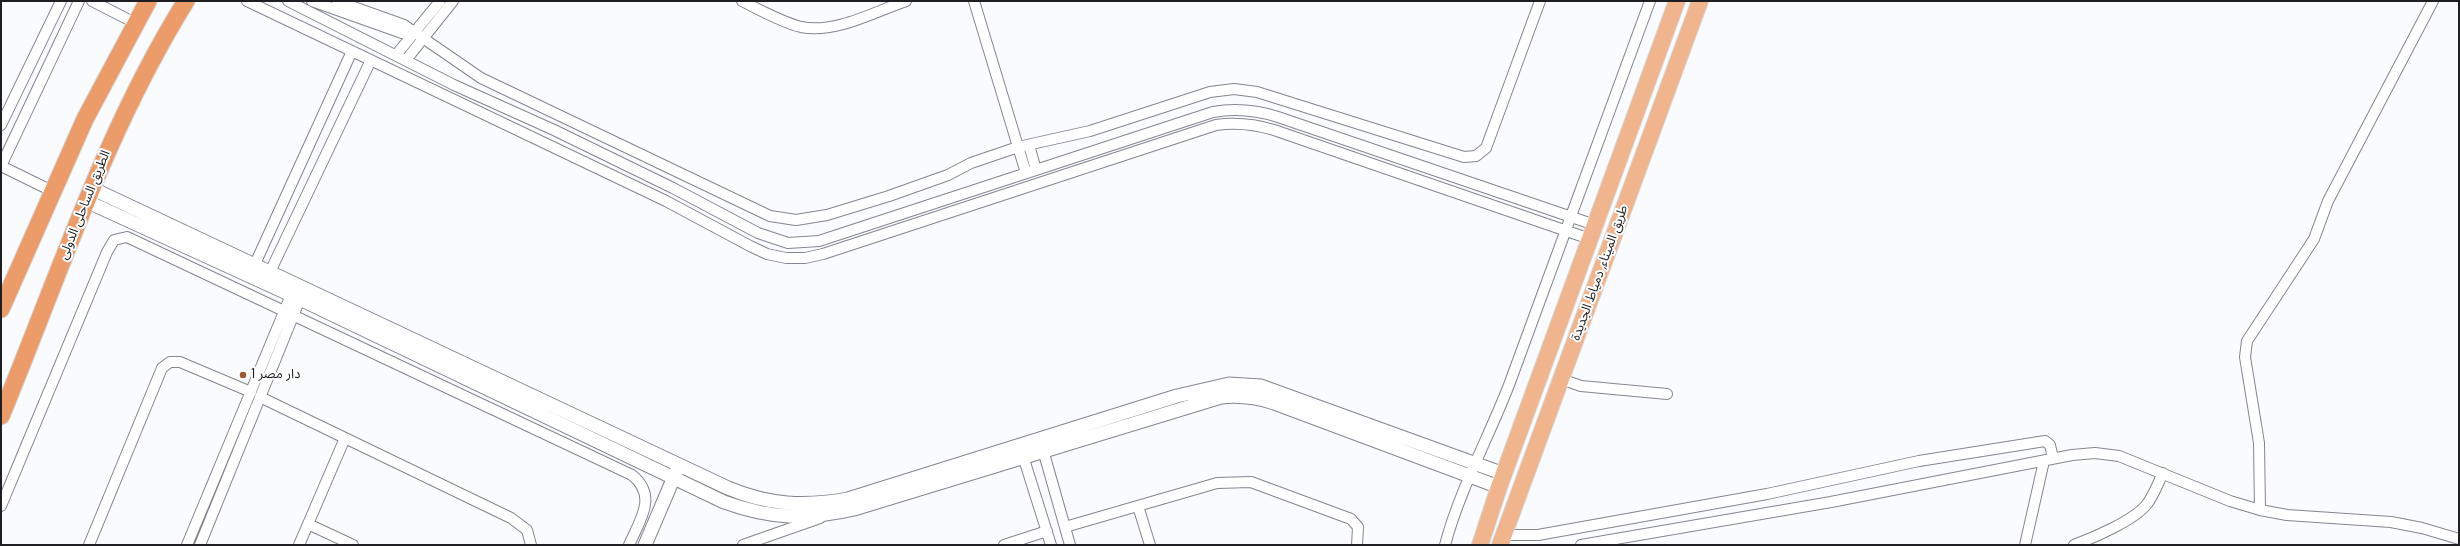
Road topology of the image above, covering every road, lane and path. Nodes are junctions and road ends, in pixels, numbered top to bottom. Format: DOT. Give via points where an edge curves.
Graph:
graph roads {
  1 [pos="61,1"];
  2 [pos="79,1"];
  3 [pos="92,1"];
  4 [pos="148,1"];
  5 [pos="186,1"];
  6 [pos="247,1"];
  7 [pos="288,1"];
  8 [pos="312,1"];
  9 [pos="337,1"];
  10 [pos="440,1"];
  11 [pos="453,1"];
  12 [pos="742,1"];
  13 [pos="906,1"];
  14 [pos="974,1"];
  15 [pos="1650,1"];
  16 [pos="1677,1"];
  17 [pos="1700,1"];
  18 [pos="2432,1"];
  19 [pos="1538,2"];
  20 [pos="135,23"];
  21 [pos="348,32"];
  22 [pos="418,36"];
  23 [pos="341,46"];
  24 [pos="352,51"];
  25 [pos="396,55"];
  26 [pos="371,60"];
  27 [pos="406,60"];
  28 [pos="437,76"];
  29 [pos="432,89"];
  30 [pos="1636,112"];
  31 [pos="1656,120"];
  32 [pos="1,124"];
  33 [pos="1629,131"];
  34 [pos="1649,138"];
  35 [pos="1029,145"];
  36 [pos="1018,147"];
  37 [pos="2,163"];
  38 [pos="1036,170"];
  39 [pos="1026,173"];
  40 [pos="52,191"];
  41 [pos="89,194"];
  42 [pos="1572,218"];
  43 [pos="1567,231"];
  44 [pos="1592,232"];
  45 [pos="255,264"];
  46 [pos="270,272"];
  47 [pos="296,297"];
  48 [pos="1,309"];
  49 [pos="284,310"];
  50 [pos="294,315"];
  51 [pos="1561,379"];
  52 [pos="251,392"];
  53 [pos="1666,394"];
  54 [pos="260,397"];
  55 [pos="1,416"];
  56 [pos="1097,427"];
  57 [pos="345,438"];
  58 [pos="1043,450"];
  59 [pos="1023,456"];
  60 [pos="2048,460"];
  61 [pos="1475,462"];
  62 [pos="679,465"];
  63 [pos="2164,473"];
  64 [pos="1469,475"];
  65 [pos="674,477"];
  66 [pos="1501,480"];
  67 [pos="1,506"];
  68 [pos="1138,506"];
  69 [pos="2260,510"];
  70 [pos="828,515"];
  71 [pos="308,524"];
  72 [pos="1065,527"];
  73 [pos="1047,531"];
  74 [pos="2459,539"];
  75 [pos="1501,540"];
  76 [pos="89,545"];
  77 [pos="187,545"];
  78 [pos="200,545"];
  79 [pos="299,545"];
  80 [pos="353,545"];
  81 [pos="531,545"];
  82 [pos="629,545"];
  83 [pos="645,545"];
  84 [pos="743,545"];
  85 [pos="1004,545"];
  86 [pos="1051,545"];
  87 [pos="1070,545"];
  88 [pos="1150,545"];
  89 [pos="1356,545"];
  90 [pos="1445,545"];
  91 [pos="1480,545"];
  92 [pos="1581,545"];
  93 [pos="2025,545"];
  94 [pos="2074,545"];
  1 -- 32 [label="street"];
  2 -- 37 [label="street"];
  3 -- 20 [label="street"];
  4 -- 20 [label="highway"];
  5 -- 41 [label="highway, الطريق الساحلى الدولى" via="163,38 116,130"];
  6 -- 23 [label="street"];
  7 -- 21 [label="street"];
  8 -- 22 [label="street" via="402,34"];
  9 -- 22 [label="street" via="404,25"];
  10 -- 22 [label="street"];
  11 -- 22 [label="street"];
  12 -- 13 [label="street" via="789,23 815,28 840,24"];
  14 -- 36 [label="street"];
  15 -- 42 [label="street"];
  16 -- 30 [label="main road, طريق الميناء, دمياط الجديدة"];
  17 -- 31 [label="main road, طريق الميناء, دمياط الجديدة"];
  18 -- 69 [label="street" via="2328,201 2317,234 2247,341 2245,357 2259,443"];
  19 -- 35 [label="street" via="1486,148 1476,156 1464,157 1257,92 1234,89 1210,92 1090,132"];
  20 -- 40 [label="highway"];
  21 -- 23 [label="street"];
  21 -- 25 [label="street"];
  22 -- 25 [label="street"];
  22 -- 27 [label="street"];
  22 -- 36 [label="street" via="488,81 758,210 783,219 810,219 888,196"];
  23 -- 24 [label="street"];
  24 -- 26 [label="street"];
  24 -- 45 [label="street"];
  25 -- 27 [label="street"];
  26 -- 29 [label="street"];
  26 -- 46 [label="street"];
  27 -- 28 [label="street"];
  28 -- 29 [label="street"];
  28 -- 39 [label="street" via="674,188 758,233 788,243 819,241"];
  29 -- 43 [label="street" via="680,208 750,246 767,254 786,258 805,258 823,254 1230,123 1259,125 1281,132"];
  30 -- 31 [label="main road" via="1642,121"];
  30 -- 33 [label="main road, طريق الميناء, دمياط الجديدة"];
  31 -- 34 [label="main road, طريق الميناء, دمياط الجديدة"];
  33 -- 34 [label="main road" via="1641,130"];
  33 -- 44 [label="main road, طريق الميناء, دمياط الجديدة"];
  34 -- 51 [label="main road, طريق الميناء, دمياط الجديدة"];
  35 -- 36 [label="street"];
  35 -- 38 [label="street"];
  36 -- 39 [label="street"];
  37 -- 40 [label="street"];
  38 -- 39 [label="street"];
  38 -- 42 [label="street" via="1213,112 1246,109 1394,155"];
  40 -- 48 [label="highway"];
  41 -- 45 [label="street"];
  41 -- 47 [label="street"];
  41 -- 55 [label="highway, الطريق الساحلى الدولى"];
  42 -- 43 [label="street"];
  42 -- 44 [label="street"];
  43 -- 44 [label="street"];
  43 -- 61 [label="street" via="1508,388"];
  44 -- 66 [label="main road, طريق الميناء, دمياط الجديدة"];
  45 -- 46 [label="street"];
  46 -- 62 [label="street"];
  47 -- 49 [label="street"];
  47 -- 50 [label="street"];
  47 -- 65 [label="street"];
  49 -- 50 [label="street"];
  49 -- 52 [label="street"];
  49 -- 67 [label="street" via="133,239 120,237 114,240"];
  50 -- 54 [label="street"];
  50 -- 82 [label="street" via="632,474 644,489 646,498 645,508"];
  51 -- 53 [label="street" via="1581,386"];
  51 -- 75 [label="main road, طريق الميناء, دمياط الجديدة"];
  52 -- 76 [label="street" via="180,362 170,362 162,368"];
  52 -- 77 [label="street"];
  54 -- 57 [label="street"];
  54 -- 78 [label="street"];
  56 -- 58 [label="street"];
  56 -- 61 [label="street" via="1214,387 1245,384 1283,393"];
  56 -- 62 [label="street" via="824,504 799,505 750,497"];
  56 -- 64 [label="street" via="1221,397 1246,396 1274,403"];
  57 -- 71 [label="street"];
  57 -- 81 [label="street" via="518,521 527,530"];
  58 -- 59 [label="street"];
  58 -- 72 [label="street"];
  59 -- 70 [label="street"];
  59 -- 73 [label="street"];
  60 -- 63 [label="street" via="2072,454 2107,454"];
  60 -- 75 [label="street" via="2050,445 2045,441 1919,461 1767,494"];
  60 -- 92 [label="street" via="1913,484 1831,502"];
  60 -- 93 [label="street"];
  61 -- 64 [label="street"];
  61 -- 66 [label="street"];
  62 -- 65 [label="street"];
  63 -- 69 [label="street" via="2230,501"];
  63 -- 94 [label="street" via="2142,509"];
  64 -- 66 [label="street"];
  64 -- 90 [label="street"];
  65 -- 70 [label="street" via="724,502 749,511 795,517"];
  65 -- 83 [label="street"];
  66 -- 91 [label="main road, طريق الميناء, دمياط الجديدة"];
  68 -- 72 [label="street"];
  68 -- 88 [label="street"];
  68 -- 89 [label="street" via="1217,483 1252,482 1351,518 1358,527"];
  69 -- 74 [label="street" via="2287,515 2391,522"];
  70 -- 84 [label="street"];
  71 -- 79 [label="street"];
  71 -- 80 [label="street"];
  72 -- 87 [label="street"];
  73 -- 85 [label="street"];
  73 -- 86 [label="street"];
}
